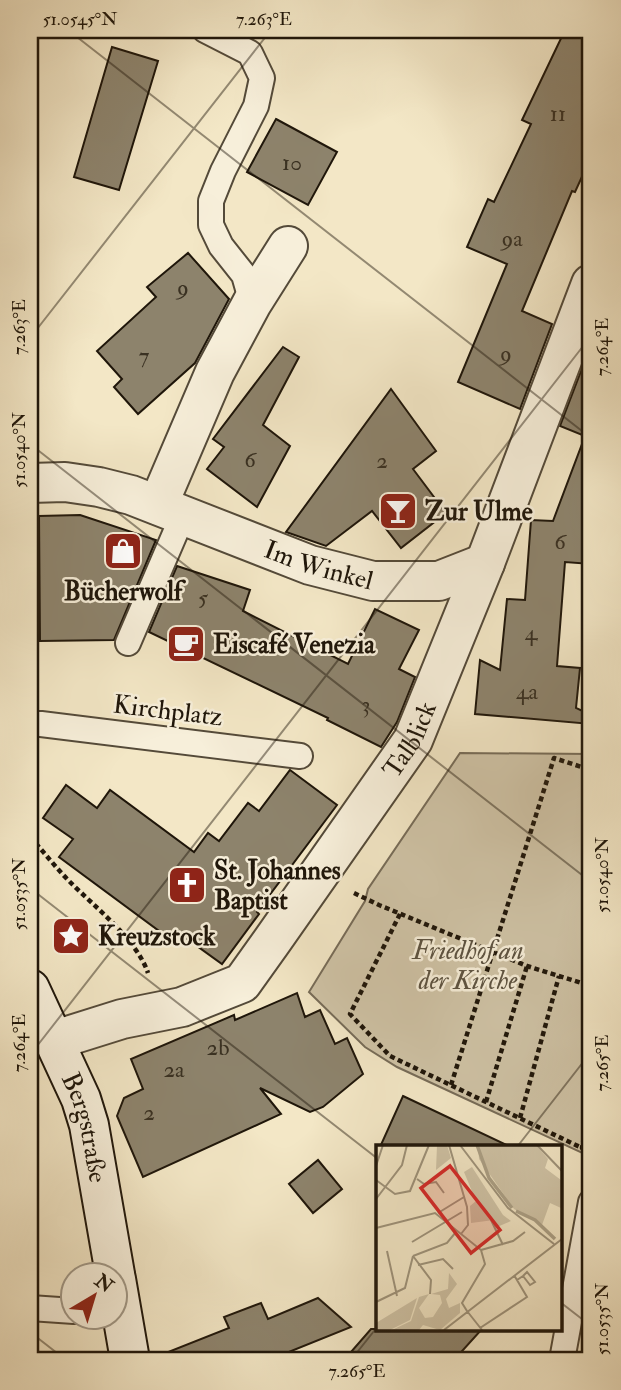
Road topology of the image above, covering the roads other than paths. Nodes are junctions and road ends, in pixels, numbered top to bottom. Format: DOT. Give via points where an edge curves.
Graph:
graph roads {
  1 [pos="205,30"];
  2 [pos="288,246"];
  3 [pos="591,284"];
  4 [pos="253,303"];
  5 [pos="30,483"];
  6 [pos="171,510"];
  7 [pos="485,563"];
  8 [pos="128,643"];
  9 [pos="30,724"];
  10 [pos="300,757"];
  11 [pos="30,989"];
  12 [pos="54,1040"];
  13 [pos="591,1202"];
  14 [pos="112,1260"];
  15 [pos="30,1308"];
  16 [pos="60,1310"];
  17 [pos="123,1330"];
  18 [pos="130,1360"];
  19 [pos="562,1360"];
  1 -- 4 [label="lane" via="250,53 262,78 256,106 211,201 211,225 244,275"];
  2 -- 4 [label="street"];
  3 -- 7 [label="street, Talblick"];
  4 -- 6 [label="street" via="215,372"];
  5 -- 6 [label="street, Im Winkel" via="99,487"];
  6 -- 7 [label="street, Im Winkel" via="310,565 373,581 439,581"];
  6 -- 8 [label="lane"];
  7 -- 12 [label="street, Talblick" via="413,740 242,983 182,1007"];
  9 -- 10 [label="lane, Kirchplatz"];
  11 -- 12 [label="street, Bergstraße"];
  12 -- 14 [label="street, Bergstraße" via="89,1125"];
  13 -- 19 [label="lane"];
  15 -- 16 [label="lane"];
  17 -- 18 [label="street, Bergstraße"];
}
